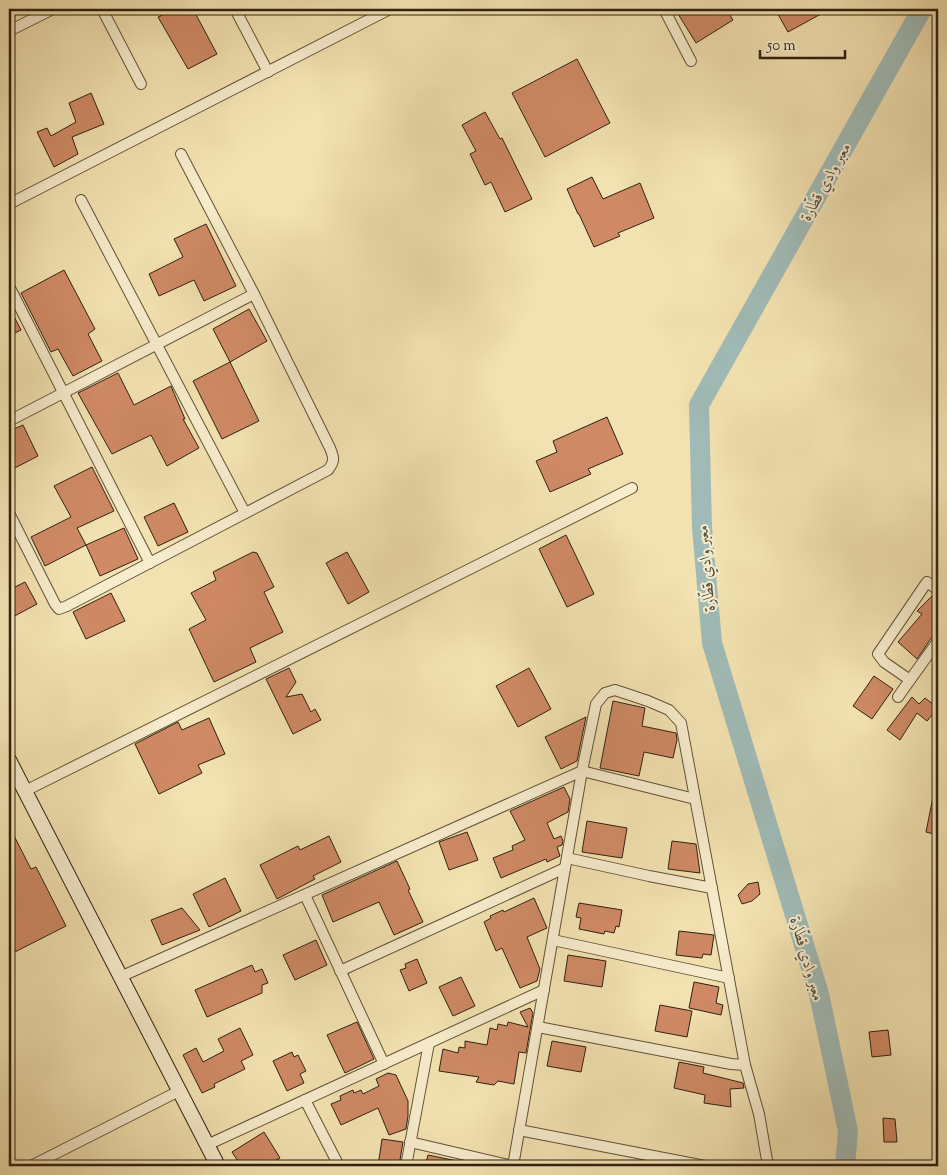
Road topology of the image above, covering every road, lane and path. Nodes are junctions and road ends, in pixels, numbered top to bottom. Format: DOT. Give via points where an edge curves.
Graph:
graph roads {
  1 [pos="53,9"];
  2 [pos="102,9"];
  3 [pos="236,9"];
  4 [pos="390,9"];
  5 [pos="664,9"];
  6 [pos="9,31"];
  7 [pos="691,61"];
  8 [pos="268,72"];
  9 [pos="141,84"];
  10 [pos="181,154"];
  11 [pos="82,200"];
  12 [pos="9,204"];
  13 [pos="9,286"];
  14 [pos="254,294"];
  15 [pos="156,344"];
  16 [pos="64,392"];
  17 [pos="9,421"];
  18 [pos="632,488"];
  19 [pos="9,513"];
  20 [pos="245,513"];
  21 [pos="150,563"];
  22 [pos="938,590"];
  23 [pos="938,641"];
  24 [pos="910,680"];
  25 [pos="898,697"];
  26 [pos="9,760"];
  27 [pos="582,771"];
  28 [pos="25,791"];
  29 [pos="695,799"];
  30 [pos="566,863"];
  31 [pos="712,888"];
  32 [pos="305,895"];
  33 [pos="553,940"];
  34 [pos="340,971"];
  35 [pos="120,977"];
  36 [pos="729,978"];
  37 [pos="544,990"];
  38 [pos="538,1027"];
  39 [pos="428,1043"];
  40 [pos="384,1064"];
  41 [pos="745,1065"];
  42 [pos="179,1091"];
  43 [pos="304,1100"];
  44 [pos="519,1130"];
  45 [pos="410,1142"];
  46 [pos="207,1144"];
  47 [pos="31,1166"];
  48 [pos="218,1166"];
  49 [pos="339,1166"];
  50 [pos="406,1166"];
  51 [pos="513,1166"];
  52 [pos="705,1166"];
  53 [pos="768,1166"];
  1 -- 6 [label="street"];
  2 -- 9 [label="street"];
  3 -- 8 [label="street"];
  4 -- 8 [label="street"];
  5 -- 7 [label="street"];
  8 -- 12 [label="street"];
  10 -- 14 [label="street"];
  11 -- 15 [label="street"];
  13 -- 16 [label="street"];
  14 -- 15 [label="street"];
  14 -- 20 [label="street" via="333,457 328,470"];
  15 -- 16 [label="street"];
  15 -- 20 [label="street"];
  16 -- 17 [label="street"];
  16 -- 21 [label="street"];
  18 -- 28 [label="street"];
  19 -- 21 [label="street" via="59,609"];
  20 -- 21 [label="street"];
  22 -- 24 [label="street" via="926,582 878,654"];
  23 -- 24 [label="street"];
  24 -- 25 [label="street"];
  26 -- 28 [label="street"];
  27 -- 29 [label="street"];
  27 -- 29 [label="street" via="596,704 605,693 615,690 669,710 681,723"];
  27 -- 30 [label="street"];
  27 -- 32 [label="street"];
  28 -- 35 [label="street"];
  29 -- 31 [label="street"];
  30 -- 31 [label="street"];
  30 -- 33 [label="street"];
  30 -- 34 [label="street"];
  31 -- 36 [label="street"];
  32 -- 34 [label="street"];
  32 -- 35 [label="street"];
  33 -- 36 [label="street"];
  33 -- 37 [label="street"];
  34 -- 40 [label="street"];
  35 -- 42 [label="street"];
  36 -- 41 [label="street"];
  37 -- 38 [label="street"];
  37 -- 39 [label="street"];
  38 -- 41 [label="street"];
  38 -- 44 [label="street"];
  39 -- 40 [label="street"];
  39 -- 45 [label="street"];
  40 -- 43 [label="street"];
  41 -- 53 [label="street" via="759,1114"];
  42 -- 46 [label="street"];
  42 -- 47 [label="street"];
  43 -- 46 [label="street"];
  43 -- 49 [label="street"];
  44 -- 51 [label="street"];
  44 -- 52 [label="street"];
  45 -- 50 [label="street"];
  45 -- 51 [label="street"];
  46 -- 48 [label="street"];
}
